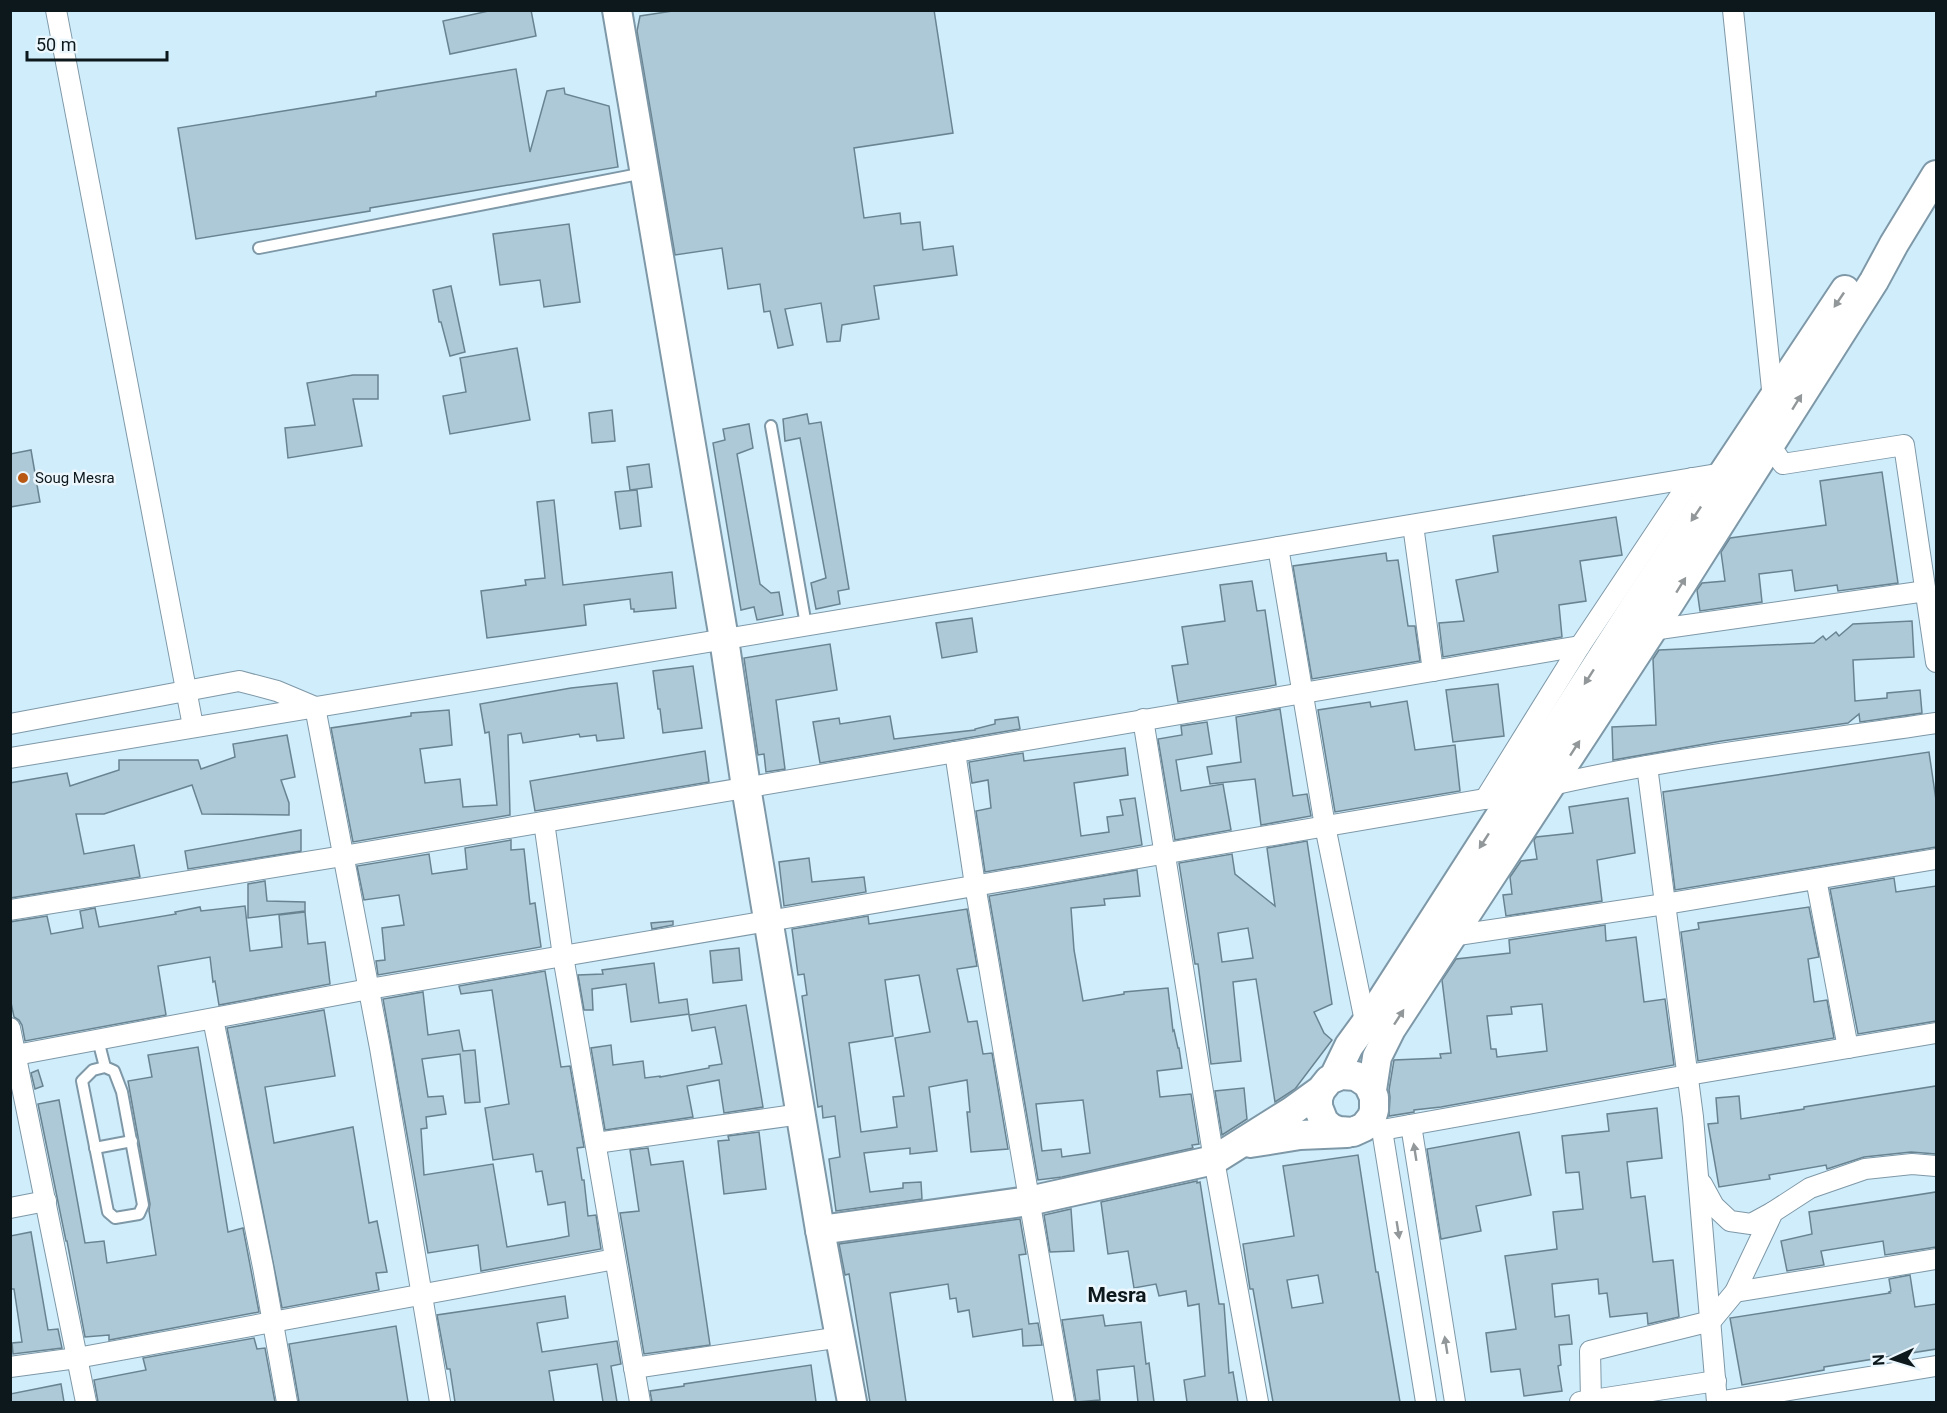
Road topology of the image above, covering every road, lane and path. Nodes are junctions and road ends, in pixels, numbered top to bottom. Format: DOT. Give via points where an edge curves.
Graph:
graph roads {
  1 [pos="56,10"];
  2 [pos="617,10"];
  3 [pos="1733,10"];
  4 [pos="644,173"];
  5 [pos="1936,175"];
  6 [pos="1894,244"];
  7 [pos="259,248"];
  8 [pos="1773,399"];
  9 [pos="771,426"];
  10 [pos="1762,435"];
  11 [pos="1723,473"];
  12 [pos="1692,478"];
  13 [pos="1413,525"];
  14 [pos="1278,547"];
  15 [pos="1926,591"];
  16 [pos="806,625"];
  17 [pos="1652,630"];
  18 [pos="724,639"];
  19 [pos="1580,646"];
  20 [pos="1936,662"];
  21 [pos="1433,671"];
  22 [pos="187,690"];
  23 [pos="1303,693"];
  24 [pos="315,707"];
  25 [pos="1143,719"];
  26 [pos="1936,723"];
  27 [pos="10,724"];
  28 [pos="193,726"];
  29 [pos="955,752"];
  30 [pos="10,758"];
  31 [pos="1647,766"];
  32 [pos="1550,785"];
  33 [pos="746,788"];
  34 [pos="1514,794"];
  35 [pos="1485,799"];
  36 [pos="544,822"];
  37 [pos="1325,826"];
  38 [pos="1166,853"];
  39 [pos="343,856"];
  40 [pos="1936,859"];
  41 [pos="1816,879"];
  42 [pos="975,885"];
  43 [pos="1665,904"];
  44 [pos="10,910"];
  45 [pos="768,921"];
  46 [pos="1451,936"];
  47 [pos="563,956"];
  48 [pos="369,989"];
  49 [pos="213,1019"];
  50 [pos="1364,1025"];
  51 [pos="10,1028"];
  52 [pos="1936,1033"];
  53 [pos="98,1040"];
  54 [pos="1848,1048"];
  55 [pos="16,1054"];
  56 [pos="1377,1057"];
  57 [pos="105,1067"];
  58 [pos="1688,1075"];
  59 [pos="16,1083"];
  60 [pos="1328,1083"];
  61 [pos="1372,1090"];
  62 [pos="801,1114"];
  63 [pos="1411,1125"];
  64 [pos="1366,1128"];
  65 [pos="132,1141"];
  66 [pos="596,1143"];
  67 [pos="1239,1145"];
  68 [pos="95,1148"];
  69 [pos="1214,1160"];
  70 [pos="1936,1166"];
  71 [pos="1699,1179"];
  72 [pos="46,1201"];
  73 [pos="1029,1201"];
  74 [pos="10,1208"];
  75 [pos="1773,1212"];
  76 [pos="820,1230"];
  77 [pos="615,1258"];
  78 [pos="1936,1259"];
  79 [pos="1735,1292"];
  80 [pos="422,1295"];
  81 [pos="1711,1321"];
  82 [pos="273,1322"];
  83 [pos="840,1337"];
  84 [pos="77,1358"];
  85 [pos="1936,1366"];
  86 [pos="10,1367"];
  87 [pos="634,1368"];
  88 [pos="1716,1381"];
  89 [pos="86,1402"];
  90 [pos="287,1402"];
  91 [pos="440,1402"];
  92 [pos="640,1402"];
  93 [pos="852,1402"];
  94 [pos="1064,1402"];
  95 [pos="1258,1402"];
  96 [pos="1426,1402"];
  97 [pos="1455,1402"];
  98 [pos="1585,1402"];
  99 [pos="1717,1402"];
  1 -- 22 [label="street"];
  2 -- 4 [label="main road"];
  3 -- 8 [label="street"];
  4 -- 7 [label="lane"];
  4 -- 18 [label="main road"];
  5 -- 6 [label="main road"];
  6 -- 8 [label="main road, one-way" via="1859,269"];
  10 -- 6 [label="main road, one-way" via="1874,281"];
  8 -- 10 [label="main road"];
  9 -- 16 [label="lane"];
  10 -- 11 [label="main road"];
  10 -- 15 [label="street" via="1783,464 1904,445"];
  17 -- 10 [label="main road, one-way"];
  11 -- 12 [label="street"];
  11 -- 34 [label="main road, one-way"];
  12 -- 13 [label="street"];
  12 -- 19 [label="street"];
  13 -- 14 [label="street"];
  13 -- 21 [label="street"];
  14 -- 16 [label="street"];
  14 -- 23 [label="street"];
  15 -- 17 [label="street"];
  15 -- 20 [label="street"];
  16 -- 18 [label="street"];
  32 -- 17 [label="main road, one-way"];
  18 -- 24 [label="street"];
  18 -- 33 [label="main road"];
  19 -- 21 [label="street"];
  19 -- 35 [label="street"];
  21 -- 23 [label="street"];
  22 -- 24 [label="street" via="238,681 278,691"];
  22 -- 27 [label="street"];
  22 -- 28 [label="street"];
  23 -- 25 [label="street"];
  23 -- 37 [label="street"];
  24 -- 28 [label="street"];
  24 -- 39 [label="street"];
  25 -- 29 [label="street"];
  25 -- 38 [label="street"];
  26 -- 31 [label="street"];
  28 -- 30 [label="street"];
  29 -- 33 [label="street"];
  29 -- 42 [label="street"];
  31 -- 32 [label="street"];
  31 -- 43 [label="street"];
  32 -- 34 [label="street"];
  32 -- 46 [label="main road"];
  33 -- 36 [label="street"];
  33 -- 45 [label="main road"];
  34 -- 35 [label="street"];
  34 -- 50 [label="main road, one-way"];
  35 -- 37 [label="street"];
  36 -- 39 [label="street"];
  36 -- 47 [label="street"];
  37 -- 38 [label="street"];
  37 -- 50 [label="street"];
  38 -- 42 [label="street"];
  38 -- 69 [label="street"];
  39 -- 44 [label="street"];
  39 -- 48 [label="street"];
  40 -- 41 [label="street"];
  41 -- 43 [label="street"];
  41 -- 54 [label="street"];
  42 -- 45 [label="street"];
  42 -- 73 [label="street"];
  43 -- 46 [label="street"];
  43 -- 58 [label="street"];
  45 -- 47 [label="street"];
  45 -- 62 [label="main road"];
  56 -- 46 [label="main road, one-way"];
  47 -- 48 [label="street"];
  47 -- 66 [label="street"];
  48 -- 49 [label="street"];
  48 -- 80 [label="street"];
  49 -- 53 [label="street"];
  49 -- 82 [label="street"];
  50 -- 56 [label="street"];
  50 -- 60 [label="main road"];
  51 -- 55 [label="street"];
  52 -- 54 [label="street"];
  53 -- 55 [label="street"];
  53 -- 57 [label="lane"];
  54 -- 58 [label="street"];
  55 -- 59 [label="street"];
  56 -- 61 [label="main road"];
  57 -- 65 [label="lane" via="114,1071 122,1092"];
  57 -- 68 [label="lane" via="93,1070 82,1081"];
  58 -- 63 [label="street"];
  58 -- 71 [label="street"];
  59 -- 72 [label="street"];
  60 -- 61 [label="main road" via="1341,1075 1356,1076"];
  60 -- 64 [label="main road" via="1318,1098 1320,1115 1331,1128"];
  60 -- 67 [label="main road"];
  61 -- 64 [label="main road" via="1374,1110"];
  62 -- 66 [label="street"];
  62 -- 76 [label="main road"];
  63 -- 64 [label="street"];
  97 -- 63 [label="street, one-way"];
  64 -- 67 [label="main road"];
  64 -- 96 [label="street, one-way"];
  65 -- 68 [label="lane"];
  65 -- 68 [label="lane" via="143,1205 139,1214 129,1216 115,1218 108,1212"];
  66 -- 77 [label="street"];
  67 -- 69 [label="main road"];
  69 -- 73 [label="main road"];
  69 -- 95 [label="street"];
  70 -- 75 [label="street" via="1912,1164 1865,1169 1810,1188"];
  71 -- 75 [label="street" via="1714,1206 1730,1221 1751,1224"];
  71 -- 81 [label="street"];
  72 -- 74 [label="street"];
  72 -- 84 [label="street"];
  73 -- 76 [label="main road"];
  73 -- 94 [label="street"];
  75 -- 79 [label="street"];
  76 -- 83 [label="main road"];
  77 -- 80 [label="street"];
  77 -- 87 [label="street"];
  78 -- 79 [label="street"];
  79 -- 81 [label="street"];
  80 -- 82 [label="street"];
  80 -- 91 [label="street"];
  81 -- 88 [label="street"];
  81 -- 98 [label="street" via="1590,1351"];
  82 -- 84 [label="street"];
  82 -- 90 [label="street"];
  83 -- 87 [label="street"];
  83 -- 93 [label="main road"];
  84 -- 86 [label="street"];
  84 -- 89 [label="street"];
  85 -- 99 [label="street"];
  87 -- 92 [label="street"];
  88 -- 98 [label="street"];
  88 -- 99 [label="street"];
}
